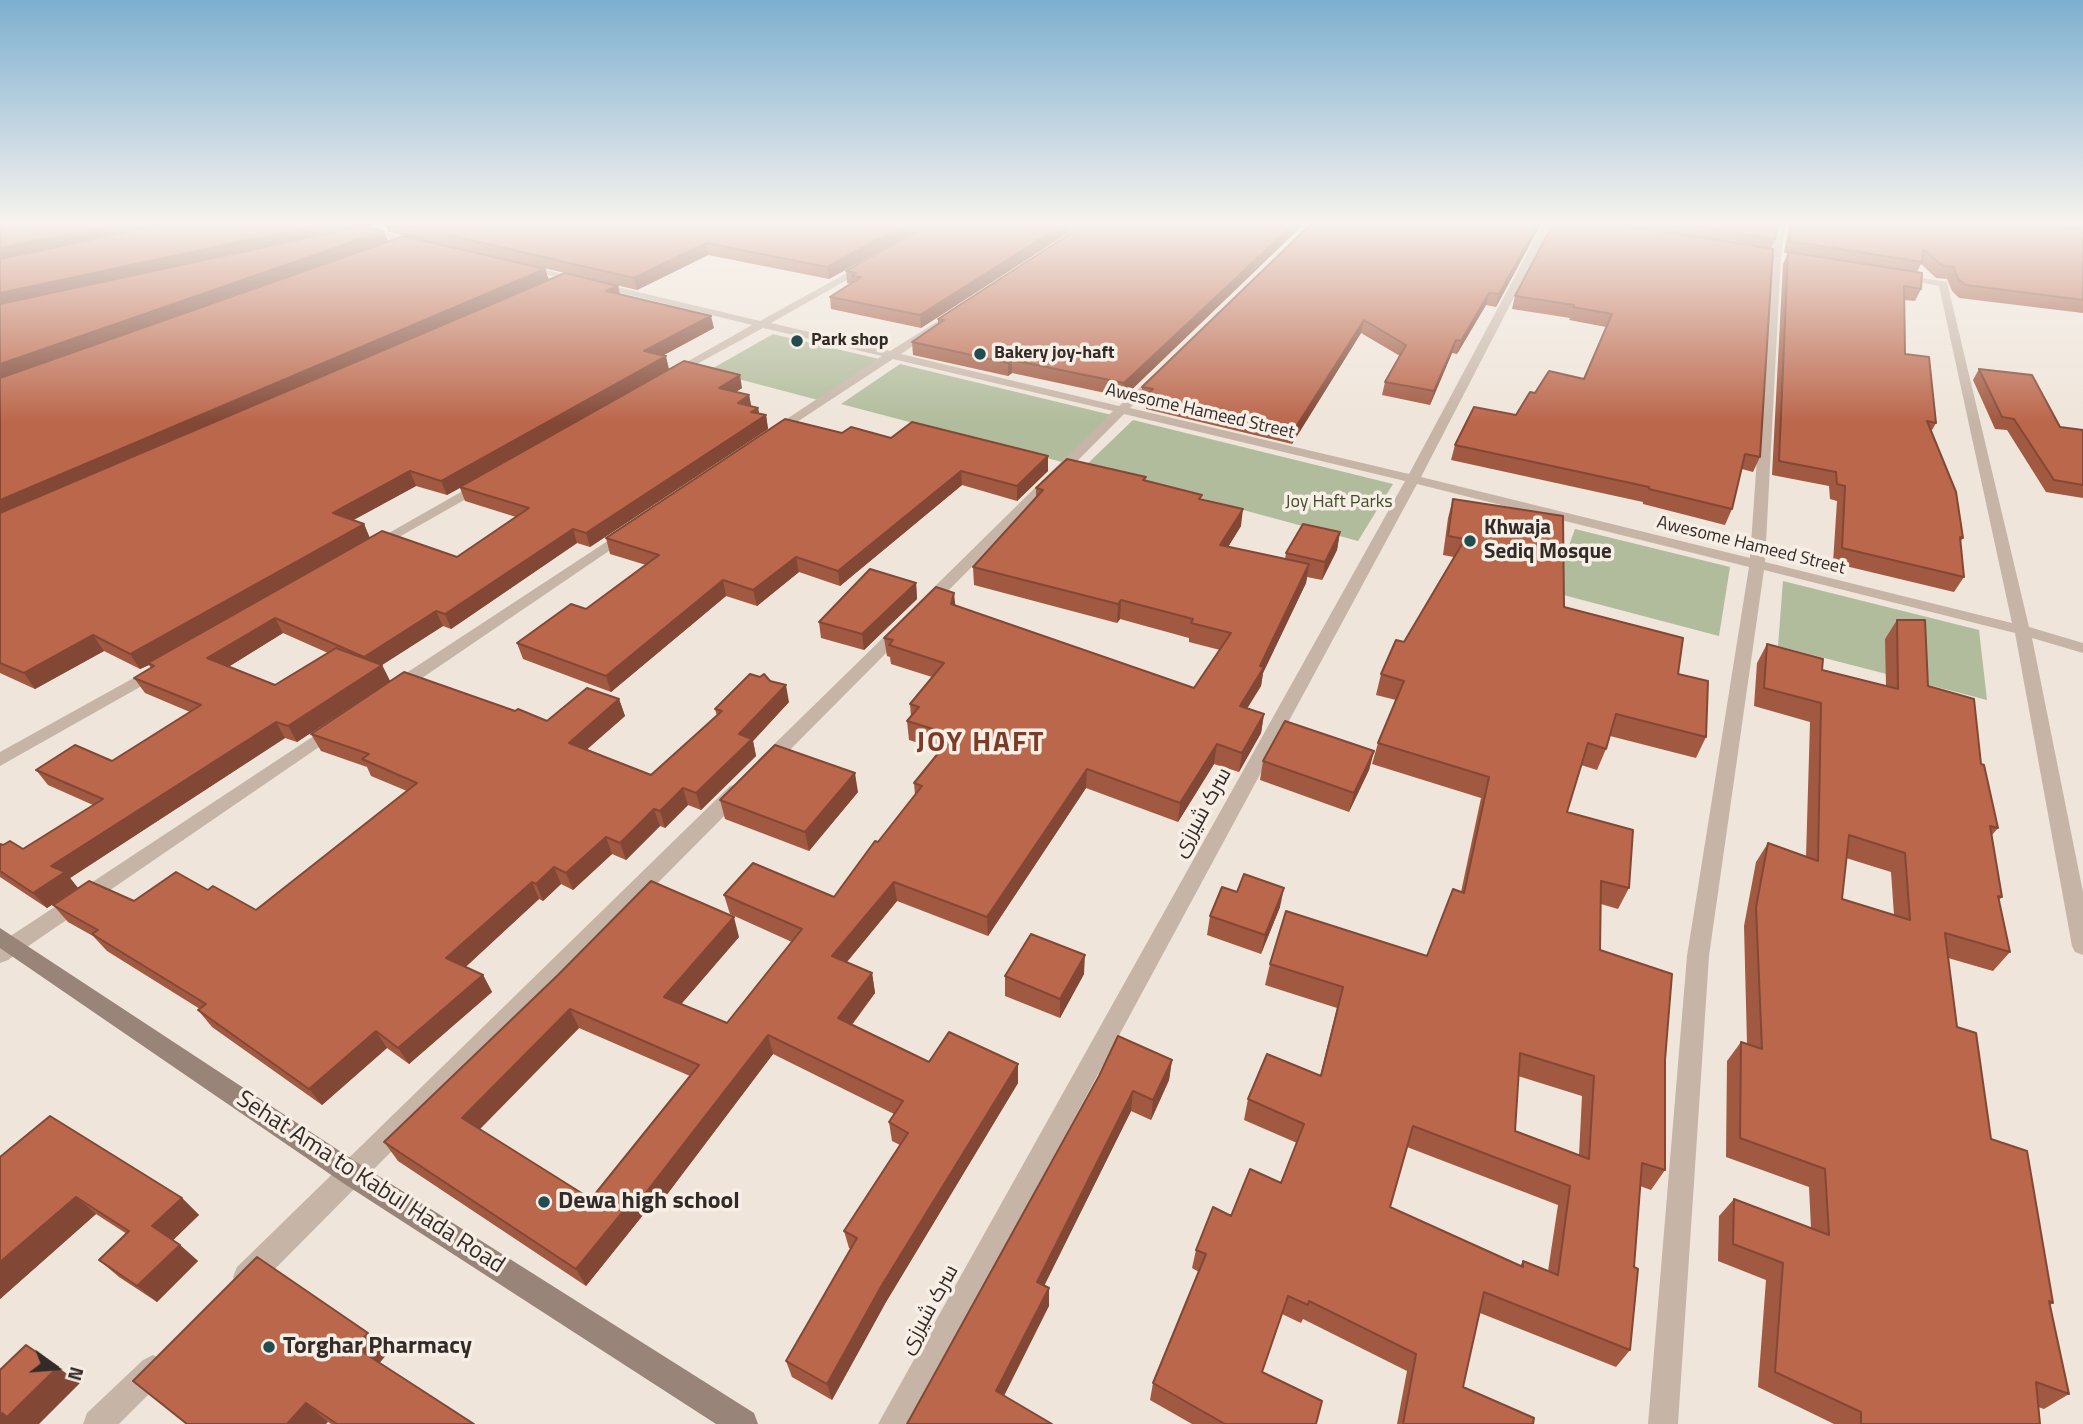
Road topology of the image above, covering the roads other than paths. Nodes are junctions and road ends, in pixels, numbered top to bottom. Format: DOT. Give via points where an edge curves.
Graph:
graph roads {
  1 [pos="611,288"];
  2 [pos="825,288"];
  3 [pos="1514,288"];
  4 [pos="1774,288"];
  5 [pos="1944,288"];
  6 [pos="960,311"];
  7 [pos="759,325"];
  8 [pos="889,356"];
  9 [pos="1169,364"];
  10 [pos="663,380"];
  11 [pos="1120,411"];
  12 [pos="762,441"];
  13 [pos="494,477"];
  14 [pos="1413,479"];
  15 [pos="636,526"];
  16 [pos="361,553"];
  17 [pos="1757,566"];
  18 [pos="2022,630"];
  19 [pos="2083,648"];
  20 [pos="169,663"];
  21 [pos="382,697"];
  22 [pos="347,720"];
  23 [pos="0,760"];
  24 [pos="4,945"];
  25 [pos="2083,946"];
  26 [pos="352,1174"];
  27 [pos="235,1289"];
  28 [pos="166,1357"];
  29 [pos="98,1424"];
  30 [pos="743,1424"];
  31 [pos="893,1424"];
  32 [pos="1663,1424"];
  1 -- 7 [label="street, Awesome Hameed Street"];
  2 -- 7 [label="street"];
  3 -- 14 [label="street, سرک شیرزی"];
  4 -- 17 [label="street"];
  5 -- 18 [label="street"];
  6 -- 8 [label="street"];
  7 -- 8 [label="street, Awesome Hameed Street"];
  7 -- 10 [label="street"];
  8 -- 11 [label="street, Awesome Hameed Street"];
  8 -- 12 [label="street"];
  9 -- 11 [label="street"];
  11 -- 14 [label="street, Awesome Hameed Street"];
  11 -- 26 [label="street"];
  13 -- 16 [label="street"];
  14 -- 17 [label="street, Awesome Hameed Street"];
  14 -- 31 [label="street, سرک شیرزی"];
  15 -- 21 [label="street"];
  17 -- 18 [label="street, Awesome Hameed Street"];
  17 -- 32 [label="street" via="1698,956"];
  18 -- 19 [label="street, Awesome Hameed Street"];
  18 -- 25 [label="street"];
  20 -- 23 [label="street"];
  22 -- 24 [label="street"];
  24 -- 26 [label="main road, Sehat Ama to Kabul Hada Road"];
  26 -- 27 [label="street"];
  26 -- 30 [label="main road, Sehat Ama to Kabul Hada Road"];
  28 -- 29 [label="street"];
}
